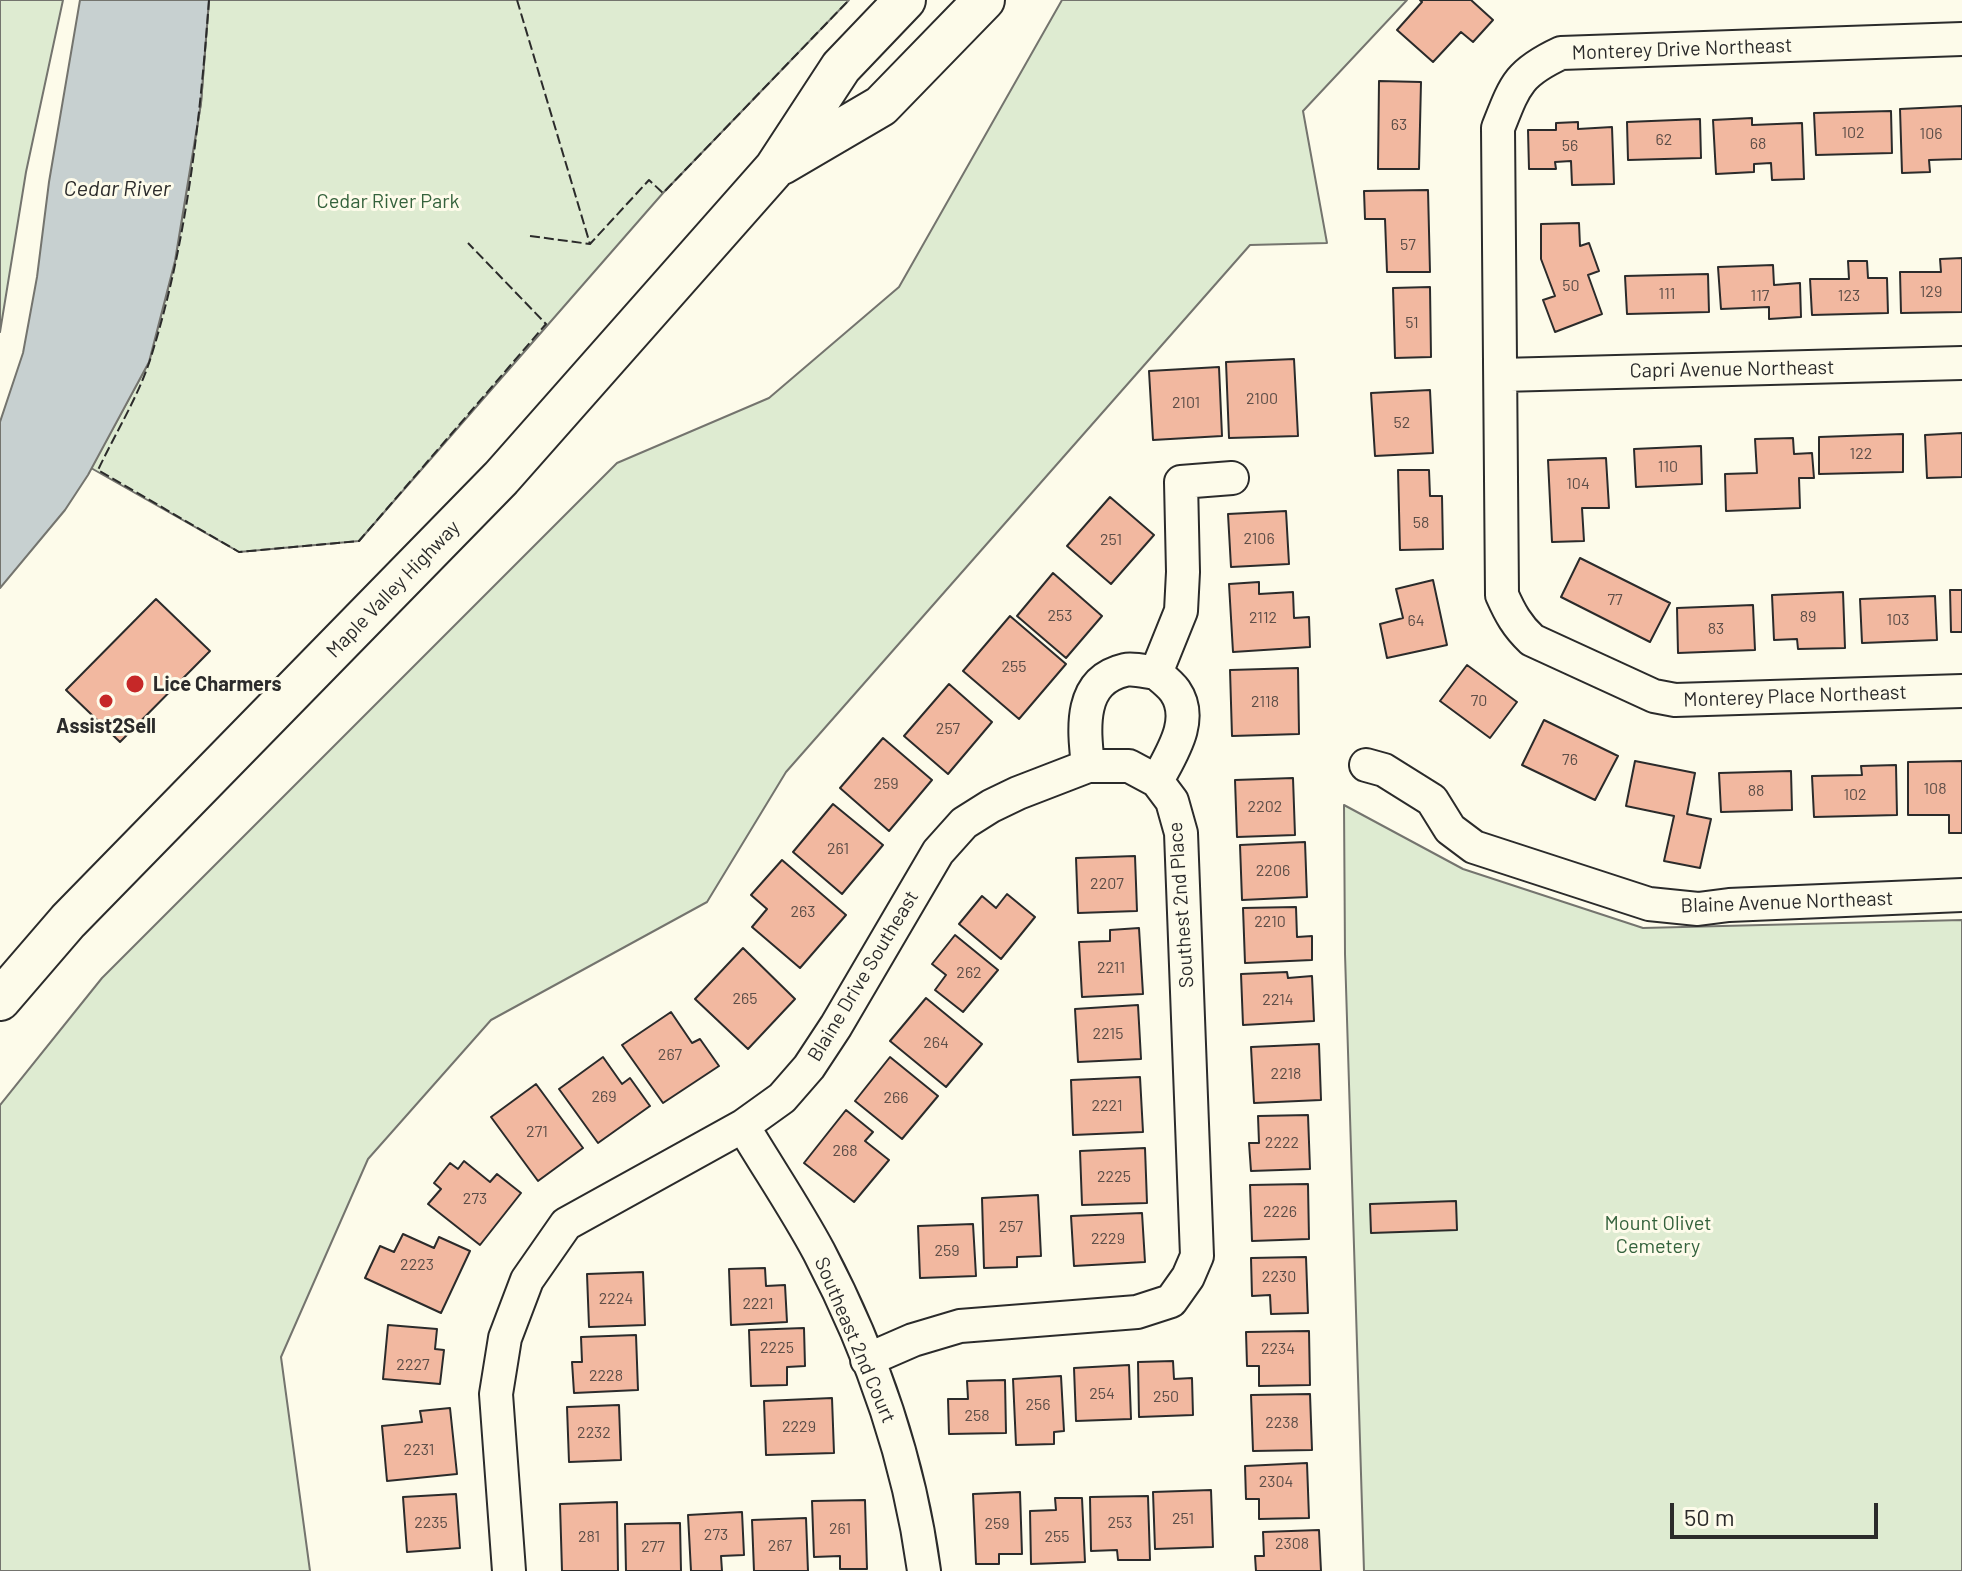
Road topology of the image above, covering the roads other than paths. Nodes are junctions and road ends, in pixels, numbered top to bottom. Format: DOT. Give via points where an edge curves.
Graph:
graph roads {
  1 [pos="905,0"];
  2 [pos="984,0"];
  3 [pos="1962,39"];
  4 [pos="775,168"];
  5 [pos="1962,363"];
  6 [pos="1501,375"];
  7 [pos="1232,478"];
  8 [pos="1156,673"];
  9 [pos="1962,691"];
  10 [pos="1366,765"];
  11 [pos="1088,766"];
  12 [pos="1157,781"];
  13 [pos="1962,895"];
  14 [pos="0,1000"];
  15 [pos="743,1126"];
  16 [pos="867,1360"];
  17 [pos="509,1571"];
  18 [pos="924,1571"];
  1 -- 4 [label="main road, Maple Valley Highway" via="841,67"];
  2 -- 4 [label="main road, Maple Valley Highway" via="881,106"];
  3 -- 6 [label="street, Monterey Drive Northeast" via="1561,53 1535,65 1514,87 1498,128"];
  4 -- 14 [label="main road, Maple Valley Highway" via="501,478 68,921"];
  5 -- 6 [label="street, Capri Avenue Northeast"];
  6 -- 9 [label="street, Monterey Place Northeast" via="1502,595 1532,640 1654,696 1675,700"];
  7 -- 8 [label="street" via="1181,482 1181,611"];
  8 -- 11 [label="street" via="1126,670 1102,680 1087,702"];
  8 -- 12 [label="street" via="1176,692 1184,717"];
  10 -- 13 [label="street, Blaine Avenue Northeast" via="1384,770 1432,800 1450,829 1474,847 1649,904 1698,909"];
  11 -- 12 [label="street, Blaine Drive Southeast" via="1129,766"];
  11 -- 15 [label="street, Blaine Drive Southeast" via="1018,793 964,823 938,852 809,1067 782,1098"];
  12 -- 16 [label="street, Southest 2nd Place" via="1172,801 1181,833 1197,1256 1188,1277 1171,1301 1137,1312 960,1326"];
  15 -- 16 [label="street, Southeast 2nd Court" via="818,1252"];
  15 -- 17 [label="street, Blaine Drive Southeast" via="566,1224 527,1280 505,1338 496,1394"];
  16 -- 18 [label="street, Southeast 2nd Court" via="888,1409 909,1483"];
}
